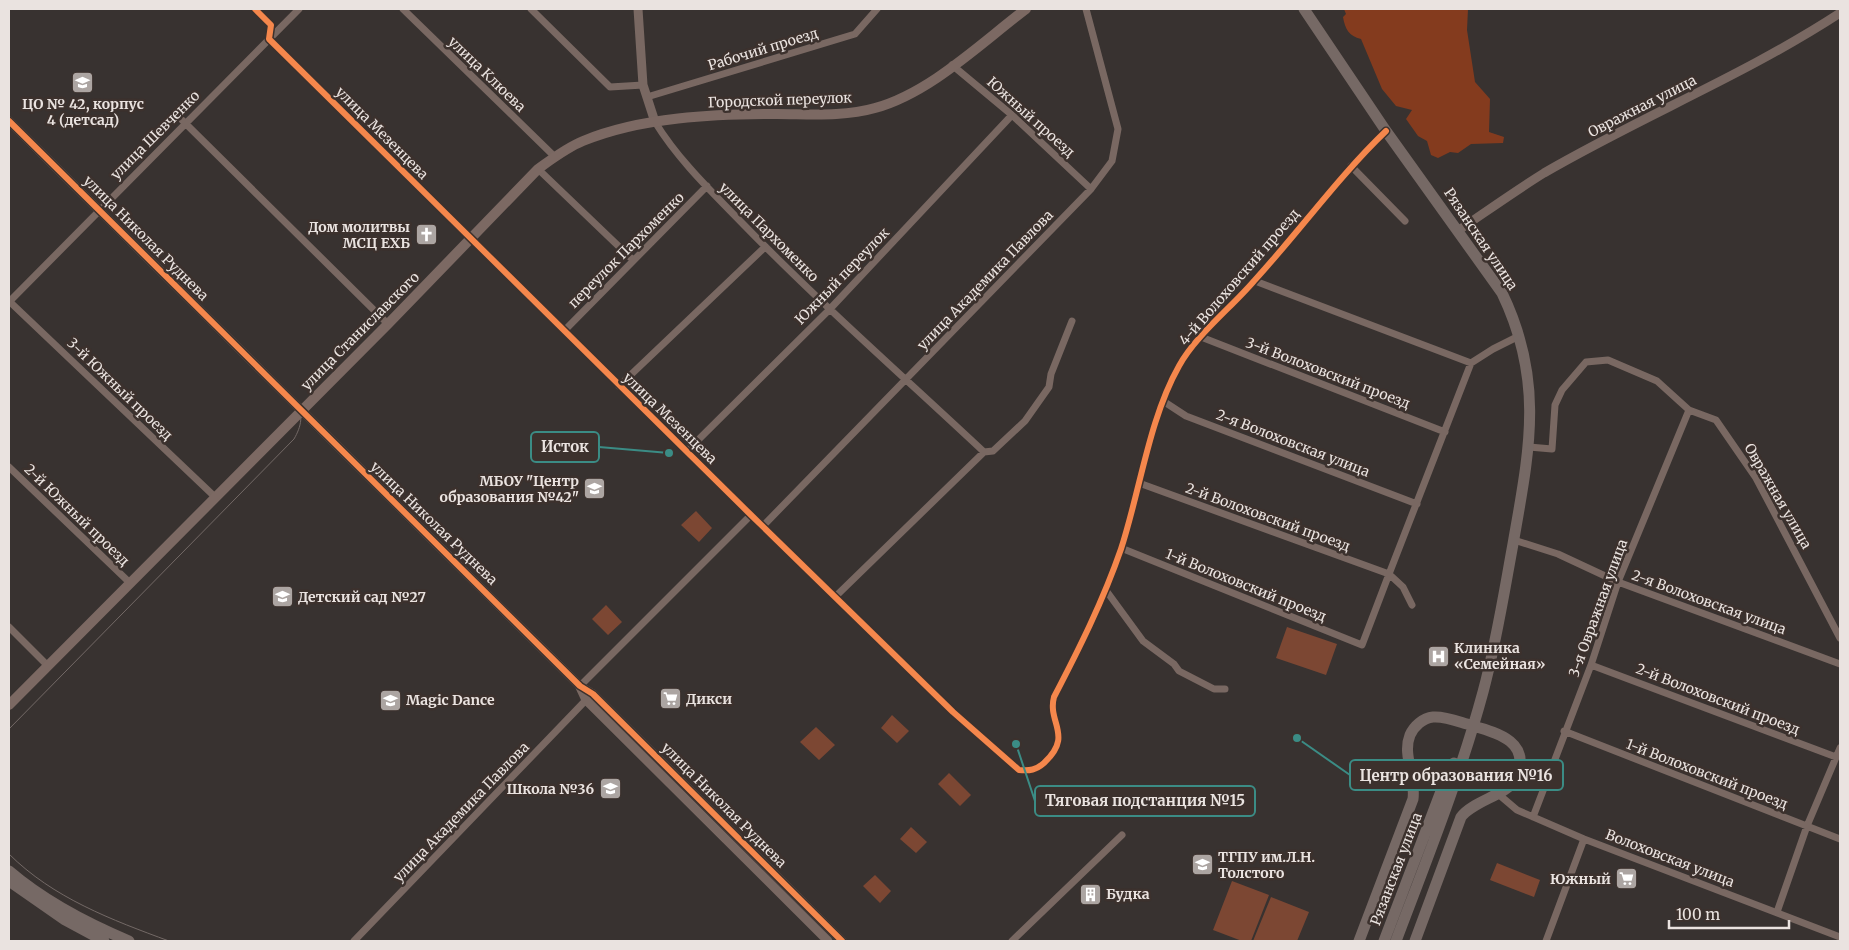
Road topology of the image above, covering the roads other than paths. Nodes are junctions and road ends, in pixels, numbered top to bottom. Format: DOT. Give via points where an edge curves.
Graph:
graph roads {
  1 [pos="255,9"];
  2 [pos="299,9"];
  3 [pos="403,9"];
  4 [pos="531,9"];
  5 [pos="638,9"];
  6 [pos="877,9"];
  7 [pos="1026,9"];
  8 [pos="1086,9"];
  9 [pos="1304,9"];
  10 [pos="1840,13"];
  11 [pos="269,39"];
  12 [pos="952,65"];
  13 [pos="643,85"];
  14 [pos="647,97"];
  15 [pos="1012,115"];
  16 [pos="9,121"];
  17 [pos="183,121"];
  18 [pos="655,122"];
  19 [pos="1386,131"];
  20 [pos="555,157"];
  21 [pos="1352,166"];
  22 [pos="538,169"];
  23 [pos="706,186"];
  24 [pos="1091,189"];
  25 [pos="99,208"];
  26 [pos="1405,221"];
  27 [pos="1459,230"];
  28 [pos="470,238"];
  29 [pos="765,247"];
  30 [pos="633,260"];
  31 [pos="1255,281"];
  32 [pos="9,301"];
  33 [pos="829,310"];
  34 [pos="1072,320"];
  35 [pos="388,324"];
  36 [pos="564,331"];
  37 [pos="1519,336"];
  38 [pos="1201,337"];
  39 [pos="1471,364"];
  40 [pos="907,380"];
  41 [pos="620,386"];
  42 [pos="1163,401"];
  43 [pos="1689,410"];
  44 [pos="301,411"];
  45 [pos="1445,432"];
  46 [pos="1529,447"];
  47 [pos="687,451"];
  48 [pos="984,452"];
  49 [pos="9,467"];
  50 [pos="1139,483"];
  51 [pos="214,496"];
  52 [pos="1417,504"];
  53 [pos="751,515"];
  54 [pos="763,526"];
  55 [pos="1514,540"];
  56 [pos="1121,548"];
  57 [pos="1389,574"];
  58 [pos="129,582"];
  59 [pos="1618,582"];
  60 [pos="1106,589"];
  61 [pos="835,597"];
  62 [pos="1412,605"];
  63 [pos="9,627"];
  64 [pos="1840,638"];
  65 [pos="1840,664"];
  66 [pos="47,665"];
  67 [pos="1591,665"];
  68 [pos="580,686"];
  69 [pos="1225,689"];
  70 [pos="586,700"];
  71 [pos="9,705"];
  72 [pos="1472,726"];
  73 [pos="1564,731"];
  74 [pos="1059,739"];
  75 [pos="1840,748"];
  76 [pos="1836,758"];
  77 [pos="1497,793"];
  78 [pos="1461,817"];
  79 [pos="1534,817"];
  80 [pos="1807,826"];
  81 [pos="1122,835"];
  82 [pos="1584,838"];
  83 [pos="1840,839"];
  84 [pos="1434,840"];
  85 [pos="9,871"];
  86 [pos="9,881"];
  87 [pos="1777,912"];
  88 [pos="1840,938"];
  89 [pos="104,941"];
  90 [pos="129,941"];
  91 [pos="354,941"];
  92 [pos="828,941"];
  93 [pos="842,941"];
  94 [pos="1012,941"];
  95 [pos="1359,941"];
  96 [pos="1384,941"];
  97 [pos="1396,941"];
  98 [pos="1415,941"];
  99 [pos="1546,941"];
  1 -- 11 [label="street" via="271,25"];
  2 -- 11 [label="street, улица Шевченко"];
  3 -- 20 [label="street, улица Клюева"];
  4 -- 13 [label="street" via="610,87"];
  5 -- 13 [label="street"];
  6 -- 14 [label="street, Рабочий проезд" via="855,34"];
  7 -- 12 [label="main road, Городской переулок"];
  8 -- 24 [label="street, улица Академика Павлова" via="1118,129 1112,161"];
  9 -- 19 [label="main road, Рязанская улица"];
  10 -- 27 [label="street, Овражная улица" via="1751,67 1545,173"];
  11 -- 17 [label="street, улица Шевченко"];
  11 -- 28 [label="street, улица Мезенцева"];
  12 -- 15 [label="street, Южный проезд"];
  12 -- 18 [label="main road, Городской переулок" via="900,99 868,110 842,114 735,114"];
  13 -- 14 [label="street"];
  14 -- 18 [label="street"];
  15 -- 24 [label="street, Южный проезд"];
  15 -- 33 [label="street, Южный переулок"];
  16 -- 25 [label="street, улица Николая Руднева"];
  17 -- 25 [label="street, улица Шевченко"];
  17 -- 35 [label="street"];
  18 -- 20 [label="main road, улица Станиславского" via="583,141"];
  18 -- 23 [label="street, улица Пархоменко" via="668,143"];
  19 -- 21 [label="street, 4-й Волоховский проезд"];
  19 -- 27 [label="main road, Рязанская улица"];
  20 -- 22 [label="main road, улица Станиславского"];
  21 -- 26 [label="street"];
  21 -- 31 [label="street, 4-й Волоховский проезд"];
  22 -- 28 [label="main road, улица Станиславского"];
  22 -- 30 [label="street"];
  23 -- 29 [label="street, улица Пархоменко"];
  23 -- 30 [label="street, переулок Пархоменко"];
  24 -- 40 [label="street, улица Академика Павлова"];
  25 -- 32 [label="street, улица Шевченко"];
  25 -- 44 [label="street, улица Николая Руднева"];
  27 -- 37 [label="main road, Рязанская улица" via="1502,293"];
  28 -- 35 [label="main road, улица Станиславского"];
  28 -- 36 [label="street, улица Мезенцева"];
  29 -- 33 [label="street, улица Пархоменко"];
  29 -- 41 [label="street"];
  30 -- 36 [label="street, переулок Пархоменко"];
  31 -- 38 [label="street, 4-й Волоховский проезд"];
  31 -- 39 [label="street, 4-й Волоховский проезд"];
  32 -- 51 [label="street, 3-й Южный проезд"];
  33 -- 40 [label="street, улица Пархоменко"];
  33 -- 47 [label="street, Южный переулок"];
  34 -- 48 [label="street" via="1048,388 1025,421 993,451"];
  35 -- 44 [label="main road, улица Станиславского"];
  36 -- 41 [label="street, улица Мезенцева"];
  37 -- 39 [label="street"];
  37 -- 46 [label="main road, Рязанская улица" via="1529,383"];
  38 -- 42 [label="street, 4-й Волоховский проезд" via="1179,365"];
  38 -- 45 [label="street, 3-й Волоховский проезд"];
  39 -- 45 [label="street"];
  40 -- 48 [label="street, улица Пархоменко"];
  40 -- 54 [label="street, улица Академика Павлова"];
  41 -- 47 [label="street, улица Мезенцева"];
  42 -- 50 [label="street, 4-й Волоховский проезд"];
  42 -- 52 [label="street, 2-я Волоховская улица" via="1186,416"];
  43 -- 46 [label="street, Овражная улица" via="1657,381 1608,360 1586,362 1562,390 1554,405 1552,449"];
  43 -- 59 [label="street, 3-я Овражная улица"];
  43 -- 64 [label="street, Овражная улица" via="1716,420 1756,478"];
  44 -- 51 [label="main road, улица Станиславского"];
  44 -- 68 [label="street, улица Николая Руднева"];
  45 -- 52 [label="street"];
  46 -- 55 [label="main road, Рязанская улица"];
  47 -- 53 [label="street, улица Мезенцева"];
  48 -- 61 [label="street"];
  49 -- 58 [label="street, 2-й Южный проезд"];
  50 -- 56 [label="street, 4-й Волоховский проезд"];
  50 -- 57 [label="street, 2-й Волоховский проезд"];
  51 -- 58 [label="main road, улица Станиславского"];
  52 -- 57 [label="street"];
  53 -- 54 [label="street, улица Мезенцева"];
  53 -- 68 [label="street"];
  54 -- 61 [label="street, улица Мезенцева"];
  55 -- 59 [label="street, 2-я Волоховская улица" via="1558,554"];
  55 -- 72 [label="main road, Рязанская улица" via="1483,691"];
  56 -- 57 [label="street, 1-й Волоховский проезд" via="1362,645"];
  56 -- 60 [label="street, 4-й Волоховский проезд"];
  57 -- 62 [label="street" via="1403,587"];
  58 -- 66 [label="main road, улица Станиславского"];
  59 -- 65 [label="street, 2-я Волоховская улица"];
  59 -- 67 [label="street, 3-я Овражная улица"];
  60 -- 69 [label="street" via="1143,641 1174,664 1178,671 1214,689"];
  60 -- 74 [label="street, 4-й Волоховский проезд" via="1054,697 1052,704"];
  61 -- 74 [label="street, улица Мезенцева" via="953,712 1019,770 1039,768 1052,756"];
  63 -- 66 [label="street"];
  66 -- 71 [label="main road, улица Станиславского"];
  67 -- 73 [label="street, 3-я Овражная улица"];
  67 -- 76 [label="street, 2-й Волоховский проезд"];
  68 -- 70 [label="street, улица Николая Руднева"];
  68 -- 93 [label="street, улица Николая Руднева" via="593,694"];
  70 -- 91 [label="street, улица Академика Павлова"];
  70 -- 92 [label="street, улица Николая Руднева"];
  72 -- 77 [label="main road" via="1500,734 1516,747 1520,758 1516,780"];
  72 -- 84 [label="main road, Рязанская улица"];
  72 -- 95 [label="main road" via="1434,717 1423,720 1411,734 1408,756 1415,785 1413,799"];
  72 -- 96 [label="main road, Рязанская улица" via="1443,786"];
  73 -- 79 [label="street, 3-я Овражная улица"];
  73 -- 80 [label="street, 1-й Волоховский проезд"];
  75 -- 76 [label="street"];
  76 -- 80 [label="street"];
  77 -- 78 [label="main road" via="1467,809"];
  77 -- 79 [label="street, Волоховская улица" via="1517,810"];
  78 -- 84 [label="main road"];
  78 -- 98 [label="main road"];
  79 -- 82 [label="street, Волоховская улица"];
  80 -- 83 [label="street, 1-й Волоховский проезд"];
  80 -- 87 [label="street"];
  81 -- 94 [label="street"];
  82 -- 87 [label="street, Волоховская улица"];
  82 -- 99 [label="street"];
  84 -- 97 [label="main road, Рязанская улица"];
  85 -- 90 [label="main road" via="55,905"];
  86 -- 89 [label="main road" via="58,916"];
  87 -- 88 [label="street, Волоховская улица"];
}
